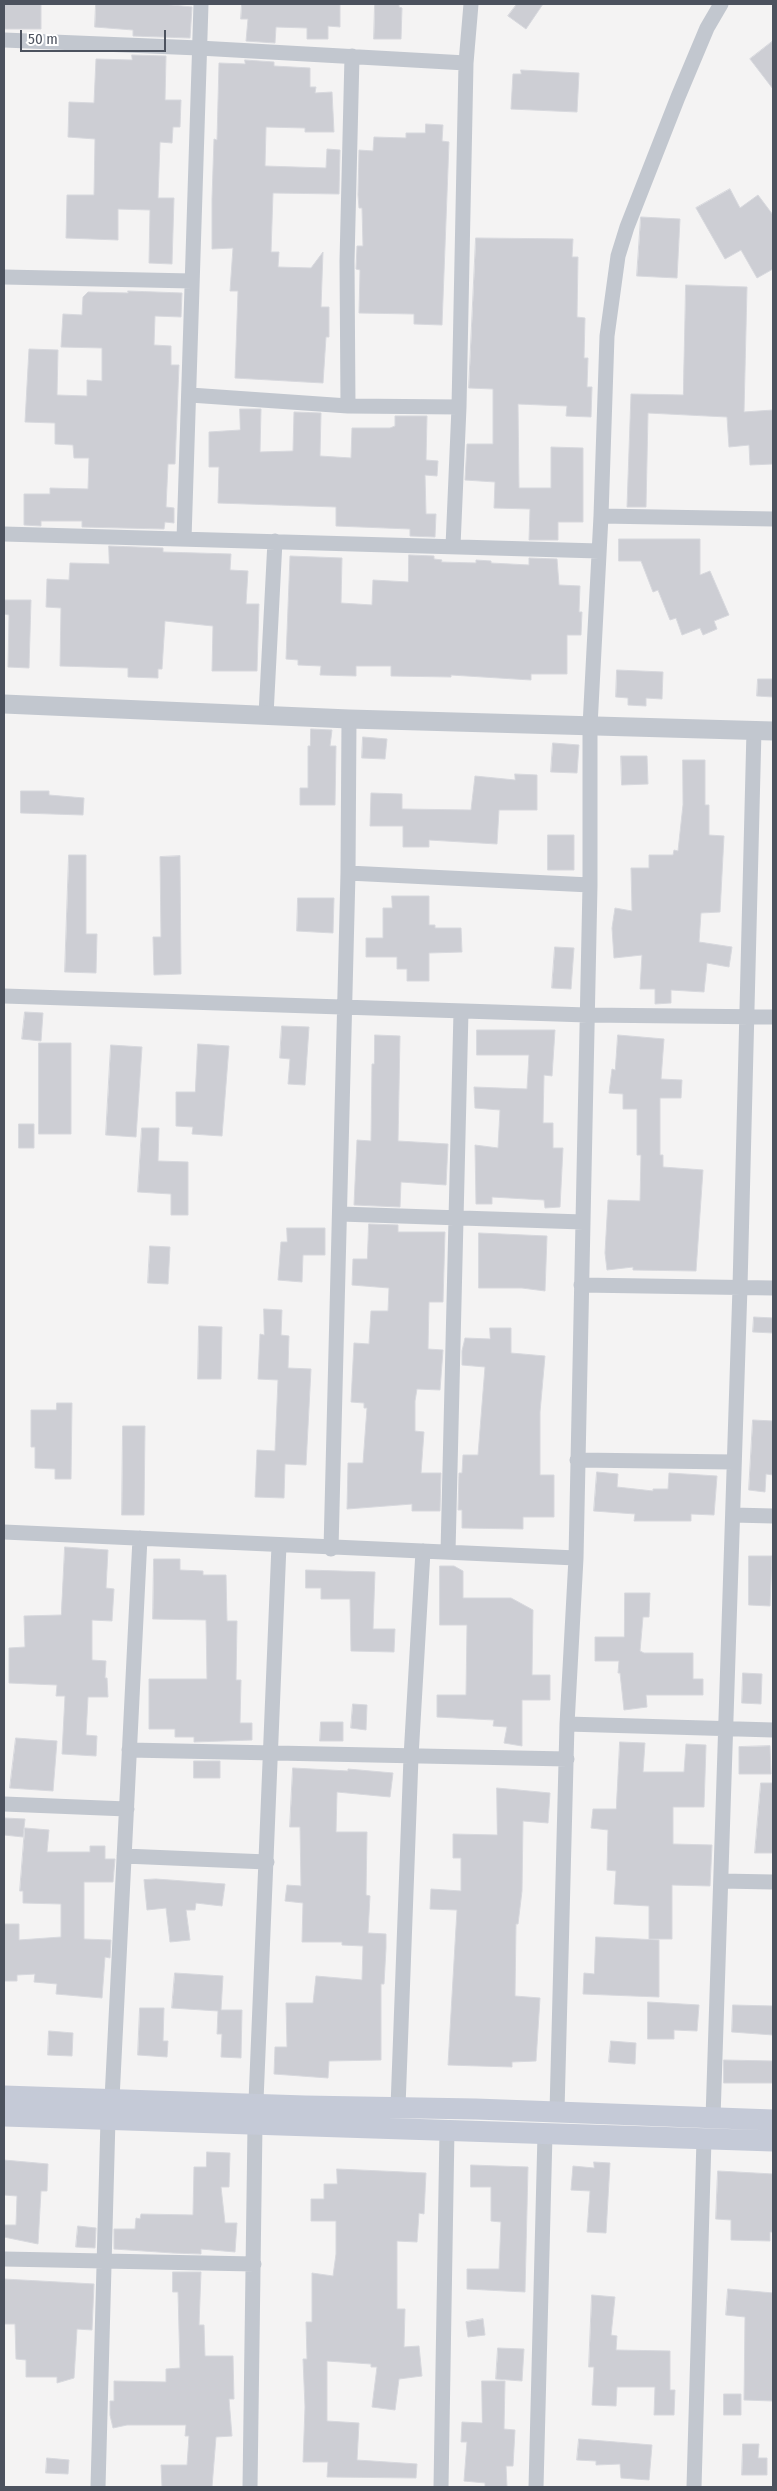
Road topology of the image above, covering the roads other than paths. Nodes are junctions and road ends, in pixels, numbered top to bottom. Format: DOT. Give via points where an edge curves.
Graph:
graph roads {
  1 [pos="201,4"];
  2 [pos="471,4"];
  3 [pos="721,4"];
  4 [pos="4,40"];
  5 [pos="200,48"];
  6 [pos="352,56"];
  7 [pos="466,63"];
  8 [pos="4,277"];
  9 [pos="192,281"];
  10 [pos="190,395"];
  11 [pos="348,406"];
  12 [pos="459,407"];
  13 [pos="601,516"];
  14 [pos="773,519"];
  15 [pos="4,534"];
  16 [pos="184,538"];
  17 [pos="275,541"];
  18 [pos="453,546"];
  19 [pos="599,550"];
  20 [pos="4,704"];
  21 [pos="266,715"];
  22 [pos="349,719"];
  23 [pos="590,726"];
  24 [pos="754,730"];
  25 [pos="773,731"];
  26 [pos="348,873"];
  27 [pos="590,885"];
  28 [pos="4,996"];
  29 [pos="344,1008"];
  30 [pos="461,1011"];
  31 [pos="587,1015"];
  32 [pos="746,1016"];
  33 [pos="773,1016"];
  34 [pos="340,1214"];
  35 [pos="455,1217"];
  36 [pos="582,1222"];
  37 [pos="581,1285"];
  38 [pos="740,1287"];
  39 [pos="773,1288"];
  40 [pos="577,1460"];
  41 [pos="734,1462"];
  42 [pos="733,1515"];
  43 [pos="773,1516"];
  44 [pos="4,1532"];
  45 [pos="140,1538"];
  46 [pos="279,1544"];
  47 [pos="332,1548"];
  48 [pos="423,1551"];
  49 [pos="448,1552"];
  50 [pos="576,1558"];
  51 [pos="567,1724"];
  52 [pos="726,1729"];
  53 [pos="773,1730"];
  54 [pos="129,1750"];
  55 [pos="271,1754"];
  56 [pos="411,1757"];
  57 [pos="567,1759"];
  58 [pos="4,1804"];
  59 [pos="127,1809"];
  60 [pos="124,1856"];
  61 [pos="267,1862"];
  62 [pos="721,1881"];
  63 [pos="773,1882"];
  64 [pos="4,2096"];
  65 [pos="112,2099"];
  66 [pos="257,2104"];
  67 [pos="398,2107"];
  68 [pos="557,2112"];
  69 [pos="4,2116"];
  70 [pos="713,2118"];
  71 [pos="108,2120"];
  72 [pos="773,2120"];
  73 [pos="255,2125"];
  74 [pos="447,2130"];
  75 [pos="545,2134"];
  76 [pos="704,2139"];
  77 [pos="773,2141"];
  78 [pos="4,2259"];
  79 [pos="105,2262"];
  80 [pos="254,2264"];
  81 [pos="98,2487"];
  82 [pos="250,2487"];
  83 [pos="441,2487"];
  84 [pos="536,2487"];
  85 [pos="694,2487"];
  1 -- 5 [label="street"];
  2 -- 7 [label="street"];
  3 -- 13 [label="street" via="707,28 678,97 618,256 604,378"];
  4 -- 5 [label="street"];
  5 -- 6 [label="street"];
  5 -- 9 [label="street"];
  6 -- 7 [label="street"];
  6 -- 11 [label="street" via="347,261"];
  7 -- 12 [label="street"];
  8 -- 9 [label="street"];
  9 -- 10 [label="street"];
  10 -- 11 [label="street"];
  10 -- 16 [label="street"];
  11 -- 12 [label="street"];
  12 -- 18 [label="street"];
  13 -- 14 [label="street"];
  13 -- 19 [label="street"];
  15 -- 16 [label="street"];
  16 -- 17 [label="street"];
  17 -- 18 [label="street"];
  17 -- 21 [label="street"];
  18 -- 19 [label="street"];
  19 -- 23 [label="street"];
  20 -- 21 [label="street"];
  21 -- 22 [label="street"];
  22 -- 23 [label="street"];
  22 -- 26 [label="street"];
  23 -- 24 [label="street"];
  23 -- 27 [label="street"];
  24 -- 25 [label="street"];
  24 -- 32 [label="street"];
  26 -- 27 [label="street"];
  26 -- 29 [label="street"];
  27 -- 31 [label="street"];
  28 -- 29 [label="street"];
  29 -- 30 [label="street"];
  29 -- 34 [label="street"];
  30 -- 31 [label="street"];
  30 -- 35 [label="street"];
  31 -- 32 [label="street"];
  31 -- 36 [label="street"];
  32 -- 33 [label="street"];
  32 -- 38 [label="street"];
  34 -- 35 [label="street"];
  34 -- 47 [label="street"];
  35 -- 36 [label="street"];
  35 -- 49 [label="street"];
  36 -- 37 [label="street"];
  37 -- 38 [label="street"];
  37 -- 40 [label="street"];
  38 -- 39 [label="street"];
  38 -- 41 [label="street"];
  40 -- 41 [label="street"];
  40 -- 50 [label="street"];
  41 -- 42 [label="street"];
  42 -- 43 [label="street"];
  42 -- 52 [label="street"];
  44 -- 45 [label="street"];
  45 -- 46 [label="street"];
  45 -- 54 [label="street"];
  46 -- 47 [label="street"];
  46 -- 55 [label="street"];
  47 -- 48 [label="street"];
  48 -- 49 [label="street"];
  48 -- 56 [label="street"];
  49 -- 50 [label="street"];
  50 -- 51 [label="street"];
  51 -- 52 [label="street"];
  51 -- 57 [label="street"];
  52 -- 53 [label="street"];
  52 -- 62 [label="street"];
  54 -- 55 [label="street"];
  54 -- 59 [label="street"];
  55 -- 56 [label="street"];
  55 -- 61 [label="street"];
  56 -- 57 [label="street"];
  56 -- 67 [label="street"];
  57 -- 68 [label="street"];
  58 -- 59 [label="street"];
  59 -- 60 [label="street"];
  60 -- 61 [label="street"];
  60 -- 65 [label="street"];
  61 -- 66 [label="street"];
  62 -- 63 [label="street"];
  62 -- 70 [label="street"];
  64 -- 65 [label="main road"];
  65 -- 66 [label="main road"];
  66 -- 67 [label="main road"];
  66 -- 73 [label="street"];
  67 -- 68 [label="main road"];
  68 -- 70 [label="main road"];
  69 -- 71 [label="main road"];
  70 -- 72 [label="main road"];
  71 -- 73 [label="main road"];
  71 -- 79 [label="street"];
  73 -- 74 [label="main road"];
  73 -- 80 [label="street"];
  74 -- 75 [label="main road"];
  74 -- 83 [label="street"];
  75 -- 76 [label="main road"];
  75 -- 84 [label="street"];
  76 -- 77 [label="main road"];
  76 -- 85 [label="street"];
  78 -- 79 [label="street"];
  79 -- 80 [label="street"];
  79 -- 81 [label="street"];
  80 -- 82 [label="street"];
}
